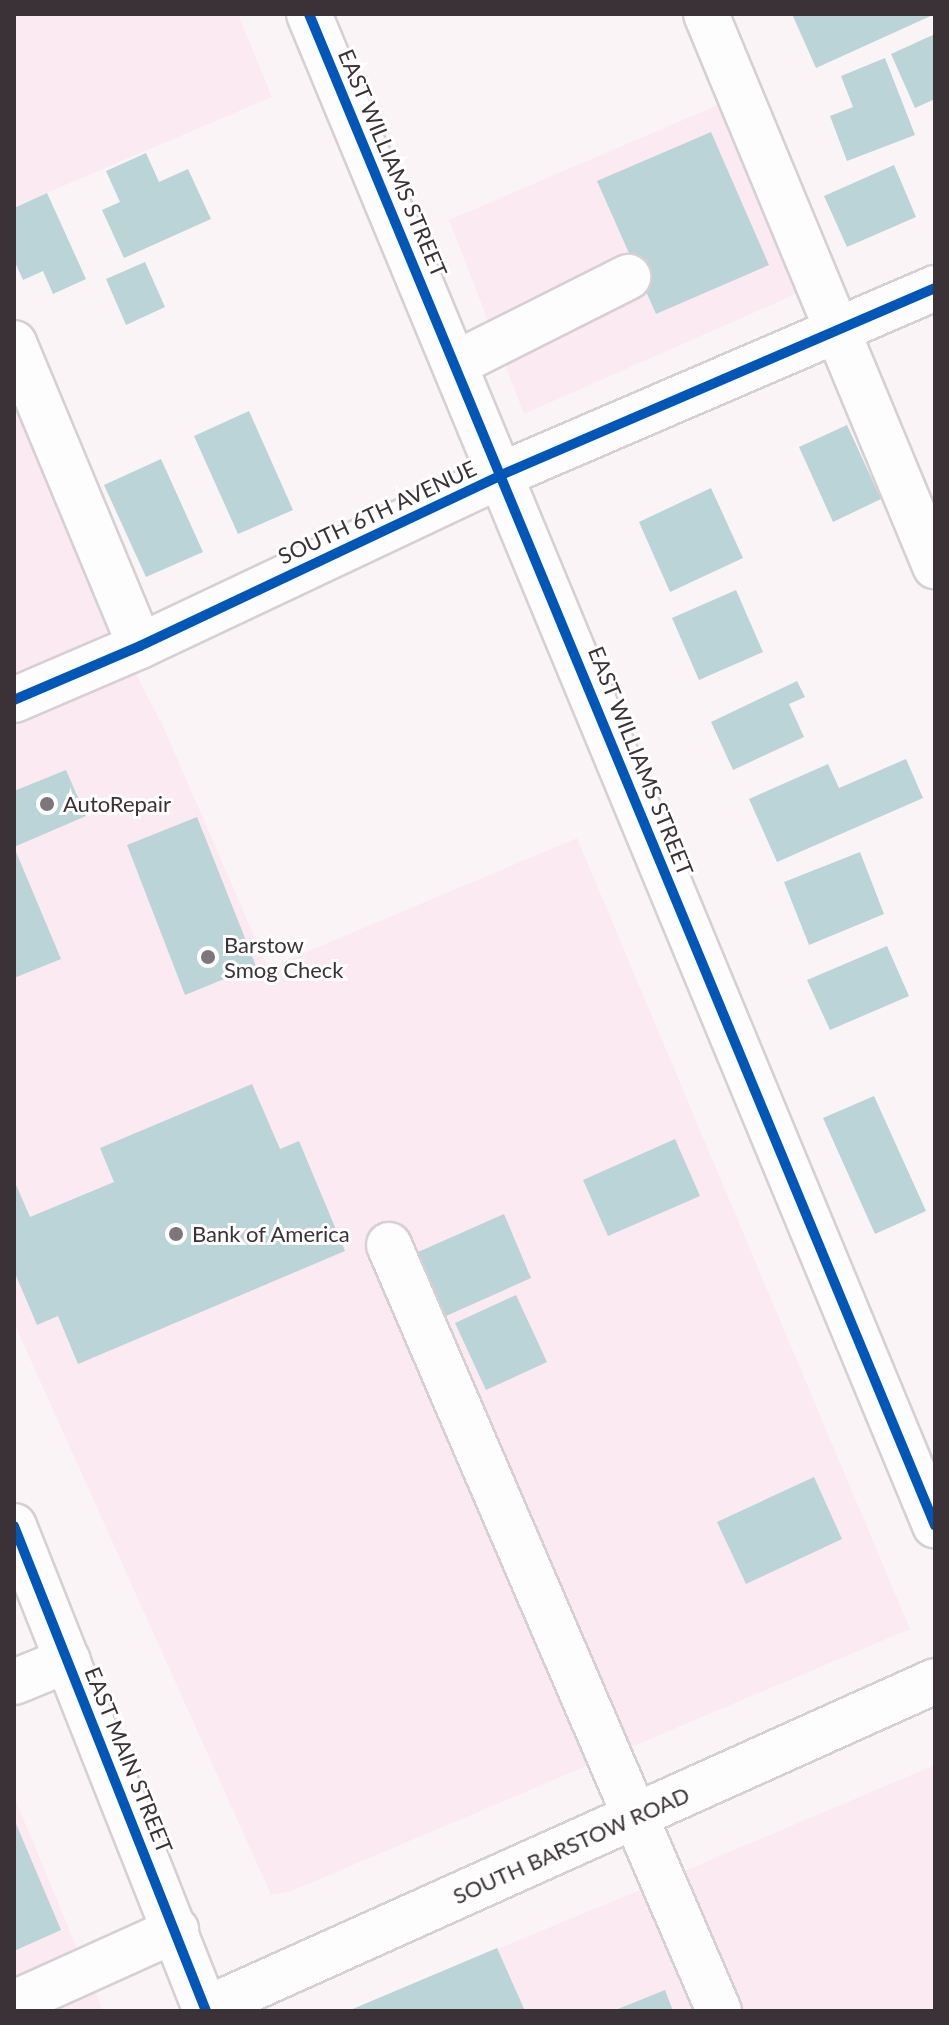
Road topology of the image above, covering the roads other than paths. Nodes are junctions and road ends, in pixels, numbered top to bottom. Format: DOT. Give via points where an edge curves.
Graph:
graph roads {
  1 [pos="309,14"];
  2 [pos="706,14"];
  3 [pos="628,277"];
  4 [pos="935,288"];
  5 [pos="839,329"];
  6 [pos="14,343"];
  7 [pos="455,364"];
  8 [pos="501,475"];
  9 [pos="935,566"];
  10 [pos="140,646"];
  11 [pos="14,700"];
  12 [pos="389,1245"];
  13 [pos="935,1525"];
  14 [pos="14,1526"];
  15 [pos="68,1660"];
  16 [pos="935,1681"];
  17 [pos="14,1682"];
  18 [pos="636,1815"];
  19 [pos="176,1930"];
  20 [pos="14,2003"];
  21 [pos="207,2010"];
  22 [pos="719,2011"];
  1 -- 7 [label="street, EAST WILLIAMS STREET"];
  2 -- 5 [label="street"];
  3 -- 7 [label="street"];
  4 -- 5 [label="street, SOUTH 6TH AVENUE"];
  5 -- 8 [label="street, SOUTH 6TH AVENUE"];
  5 -- 9 [label="street"];
  6 -- 10 [label="street"];
  7 -- 8 [label="street, EAST WILLIAMS STREET"];
  8 -- 10 [label="street, SOUTH 6TH AVENUE"];
  8 -- 13 [label="street, EAST WILLIAMS STREET"];
  10 -- 11 [label="street, SOUTH 6TH AVENUE"];
  12 -- 18 [label="street"];
  14 -- 15 [label="street, EAST MAIN STREET"];
  15 -- 17 [label="street"];
  15 -- 19 [label="street, EAST MAIN STREET"];
  16 -- 18 [label="street, SOUTH BARSTOW ROAD"];
  18 -- 21 [label="street, SOUTH BARSTOW ROAD"];
  18 -- 22 [label="street"];
  19 -- 20 [label="street"];
  19 -- 21 [label="street, EAST MAIN STREET"];
}
